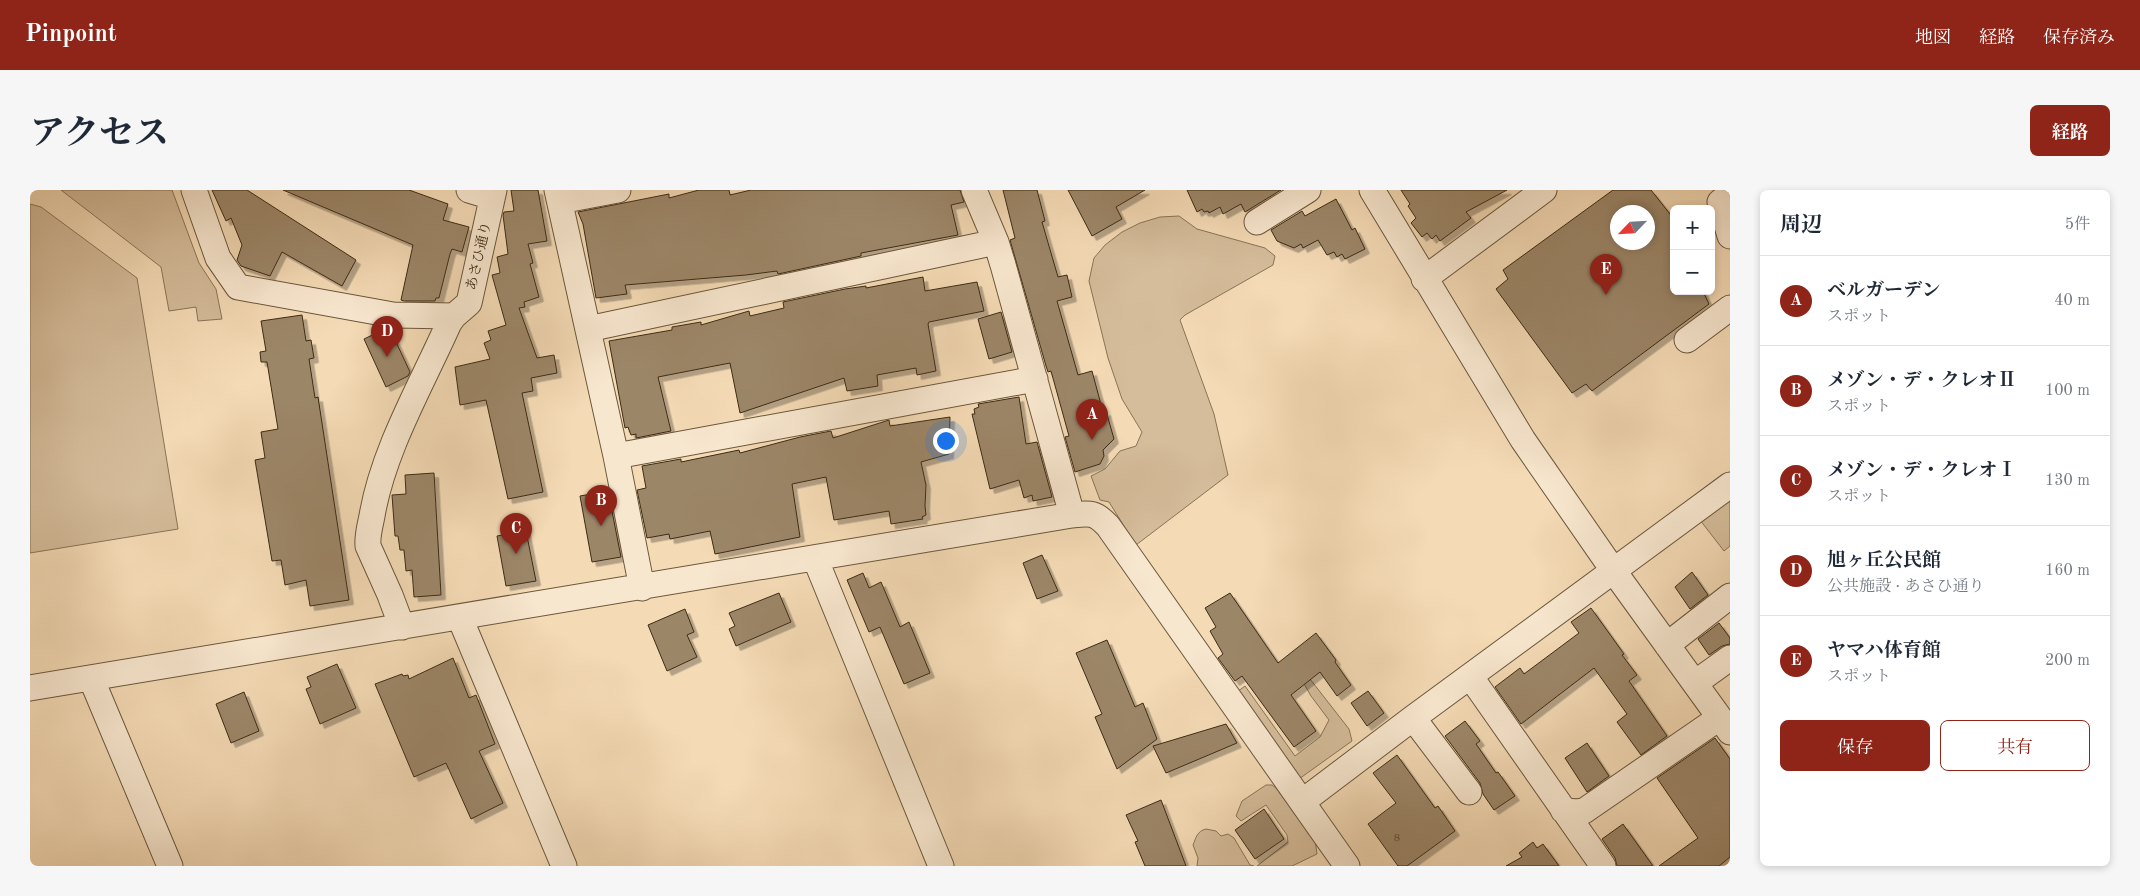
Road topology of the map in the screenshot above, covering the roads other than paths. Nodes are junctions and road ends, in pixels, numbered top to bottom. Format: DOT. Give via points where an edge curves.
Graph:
graph roads {
  1 [pos="194,190"];
  2 [pos="618,190"];
  3 [pos="974,190"];
  4 [pos="1308,190"];
  5 [pos="1372,190"];
  6 [pos="1544,190"];
  7 [pos="485,192"];
  8 [pos="1730,195"];
  9 [pos="559,196"];
  10 [pos="1257,222"];
  11 [pos="1730,236"];
  12 [pos="996,242"];
  13 [pos="1424,279"];
  14 [pos="1730,308"];
  15 [pos="454,316"];
  16 [pos="588,329"];
  17 [pos="1687,340"];
  18 [pos="1035,379"];
  19 [pos="616,456"];
  20 [pos="1730,485"];
  21 [pos="1072,515"];
  22 [pos="815,558"];
  23 [pos="1613,570"];
  24 [pos="642,588"];
  25 [pos="1730,596"];
  26 [pos="460,618"];
  27 [pos="402,627"];
  28 [pos="1667,645"];
  29 [pos="1730,658"];
  30 [pos="1470,676"];
  31 [pos="91,678"];
  32 [pos="1695,683"];
  33 [pos="30,688"];
  34 [pos="1414,718"];
  35 [pos="1725,725"];
  36 [pos="1469,792"];
  37 [pos="1302,802"];
  38 [pos="1563,810"];
  39 [pos="1343,865"];
  40 [pos="170,866"];
  41 [pos="564,866"];
  42 [pos="941,866"];
  43 [pos="1603,866"];
  1 -- 15 [label="street" via="218,258 238,287 393,315"];
  2 -- 9 [label="street"];
  3 -- 12 [label="street"];
  4 -- 10 [label="street"];
  5 -- 13 [label="street"];
  6 -- 13 [label="street"];
  7 -- 15 [label="street, あさひ通り" via="469,303"];
  8 -- 11 [label="street" via="1720,202"];
  9 -- 16 [label="street"];
  12 -- 16 [label="street"];
  12 -- 18 [label="street"];
  13 -- 23 [label="street" via="1534,455"];
  14 -- 17 [label="street"];
  15 -- 27 [label="street, あさひ通り" via="391,453 376,497 369,533 371,554"];
  16 -- 19 [label="street"];
  18 -- 19 [label="street"];
  18 -- 21 [label="street"];
  19 -- 24 [label="street"];
  20 -- 23 [label="street"];
  21 -- 22 [label="street"];
  21 -- 37 [label="street" via="1093,514 1108,526"];
  22 -- 24 [label="street"];
  22 -- 42 [label="street"];
  23 -- 28 [label="street"];
  23 -- 30 [label="street"];
  24 -- 26 [label="street"];
  25 -- 28 [label="street"];
  26 -- 27 [label="street"];
  26 -- 41 [label="street"];
  27 -- 31 [label="street"];
  28 -- 32 [label="street"];
  29 -- 32 [label="street"];
  30 -- 34 [label="street"];
  30 -- 38 [label="street"];
  31 -- 33 [label="street"];
  31 -- 40 [label="street"];
  32 -- 35 [label="street"];
  34 -- 36 [label="street"];
  34 -- 37 [label="street"];
  35 -- 38 [label="street" via="1584,811"];
  37 -- 39 [label="street"];
  38 -- 43 [label="street"];
}
